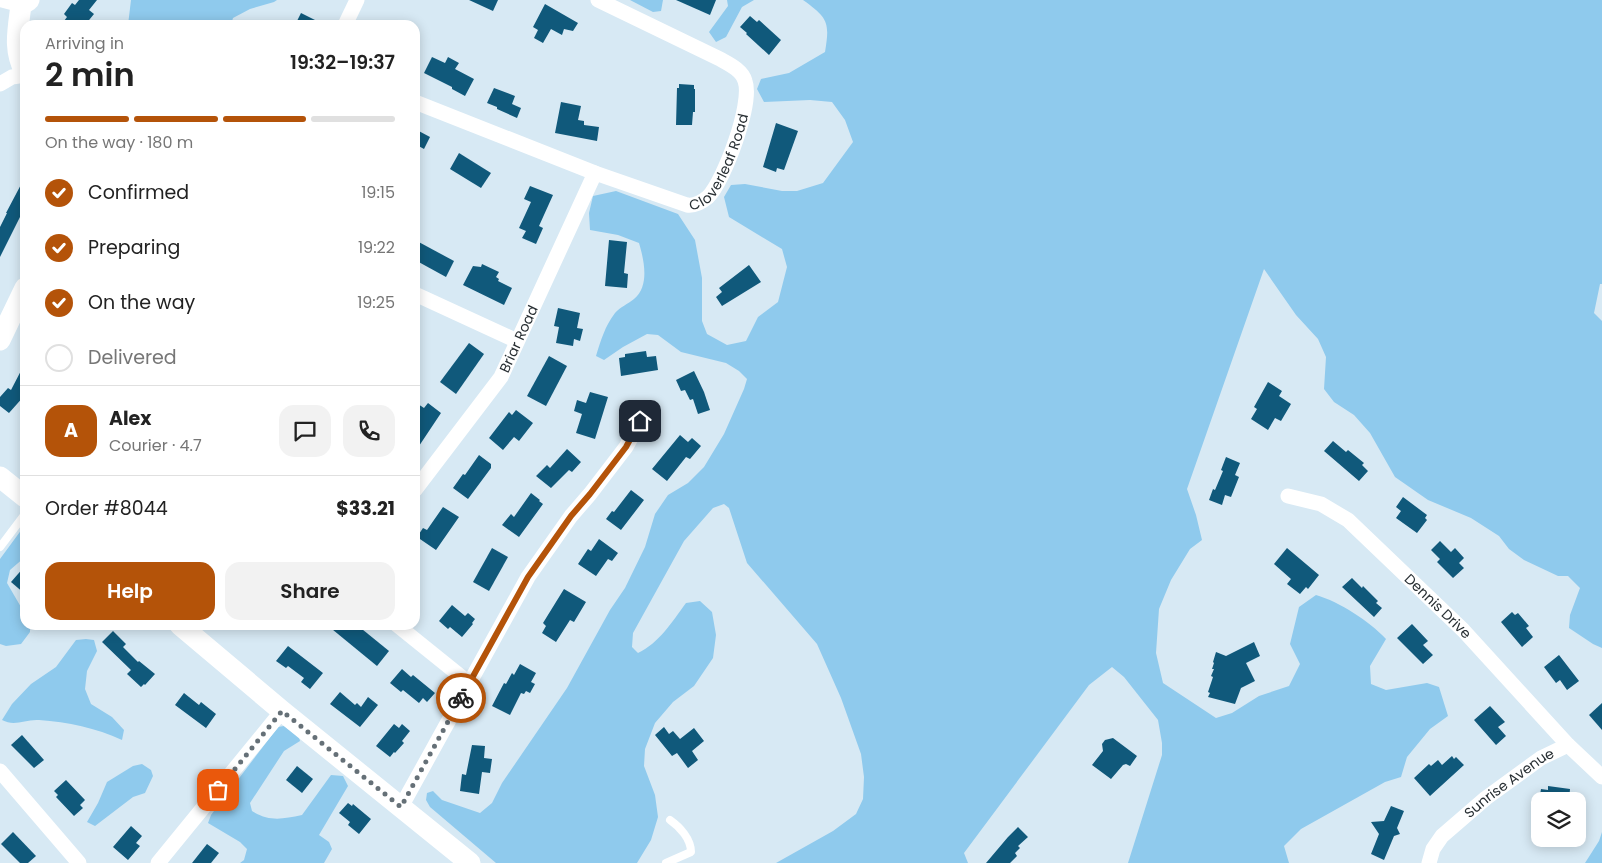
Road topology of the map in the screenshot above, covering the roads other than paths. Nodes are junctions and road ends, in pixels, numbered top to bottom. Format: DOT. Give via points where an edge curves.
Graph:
graph roads {
  1 [pos="357,0"];
  2 [pos="598,0"];
  3 [pos="17,2"];
  4 [pos="347,20"];
  5 [pos="20,61"];
  6 [pos="20,75"];
  7 [pos="0,84"];
  8 [pos="420,104"];
  9 [pos="595,173"];
  10 [pos="420,296"];
  11 [pos="20,298"];
  12 [pos="0,340"];
  13 [pos="516,341"];
  14 [pos="640,421"];
  15 [pos="0,477"];
  16 [pos="420,483"];
  17 [pos="20,493"];
  18 [pos="1288,496"];
  19 [pos="20,521"];
  20 [pos="0,547"];
  21 [pos="186,630"];
  22 [pos="403,630"];
  23 [pos="469,683"];
  24 [pos="282,711"];
  25 [pos="1568,744"];
  26 [pos="0,771"];
  27 [pos="1602,777"];
  28 [pos="401,807"];
  29 [pos="670,820"];
  30 [pos="79,863"];
  31 [pos="158,863"];
  32 [pos="470,863"];
  33 [pos="666,863"];
  34 [pos="1429,863"];
  1 -- 4 [label="street"];
  2 -- 9 [label="street, Cloverleaf Road" via="733,66 744,78 747,97 742,124 717,184 700,202 687,205"];
  3 -- 5 [label="main road" via="16,46"];
  6 -- 7 [label="street"];
  8 -- 9 [label="street, Cloverleaf Road"];
  9 -- 13 [label="street, Briar Road"];
  10 -- 13 [label="street"];
  11 -- 12 [label="main road"];
  13 -- 16 [label="street, Briar Road" via="500,377"];
  14 -- 23 [label="street" via="626,447 528,577"];
  15 -- 17 [label="main road"];
  18 -- 25 [label="street, Dennis Drive" via="1321,504 1348,520 1462,630"];
  19 -- 20 [label="lane"];
  21 -- 24 [label="main road"];
  22 -- 23 [label="street"];
  23 -- 28 [label="street"];
  24 -- 28 [label="main road"];
  24 -- 31 [label="street"];
  25 -- 27 [label="street, Sunrise Avenue"];
  25 -- 34 [label="street, Sunrise Avenue" via="1541,758 1486,798 1442,836"];
  26 -- 30 [label="street"];
  28 -- 32 [label="main road"];
  29 -- 33 [label="lane" via="684,833 691,852"];
}
